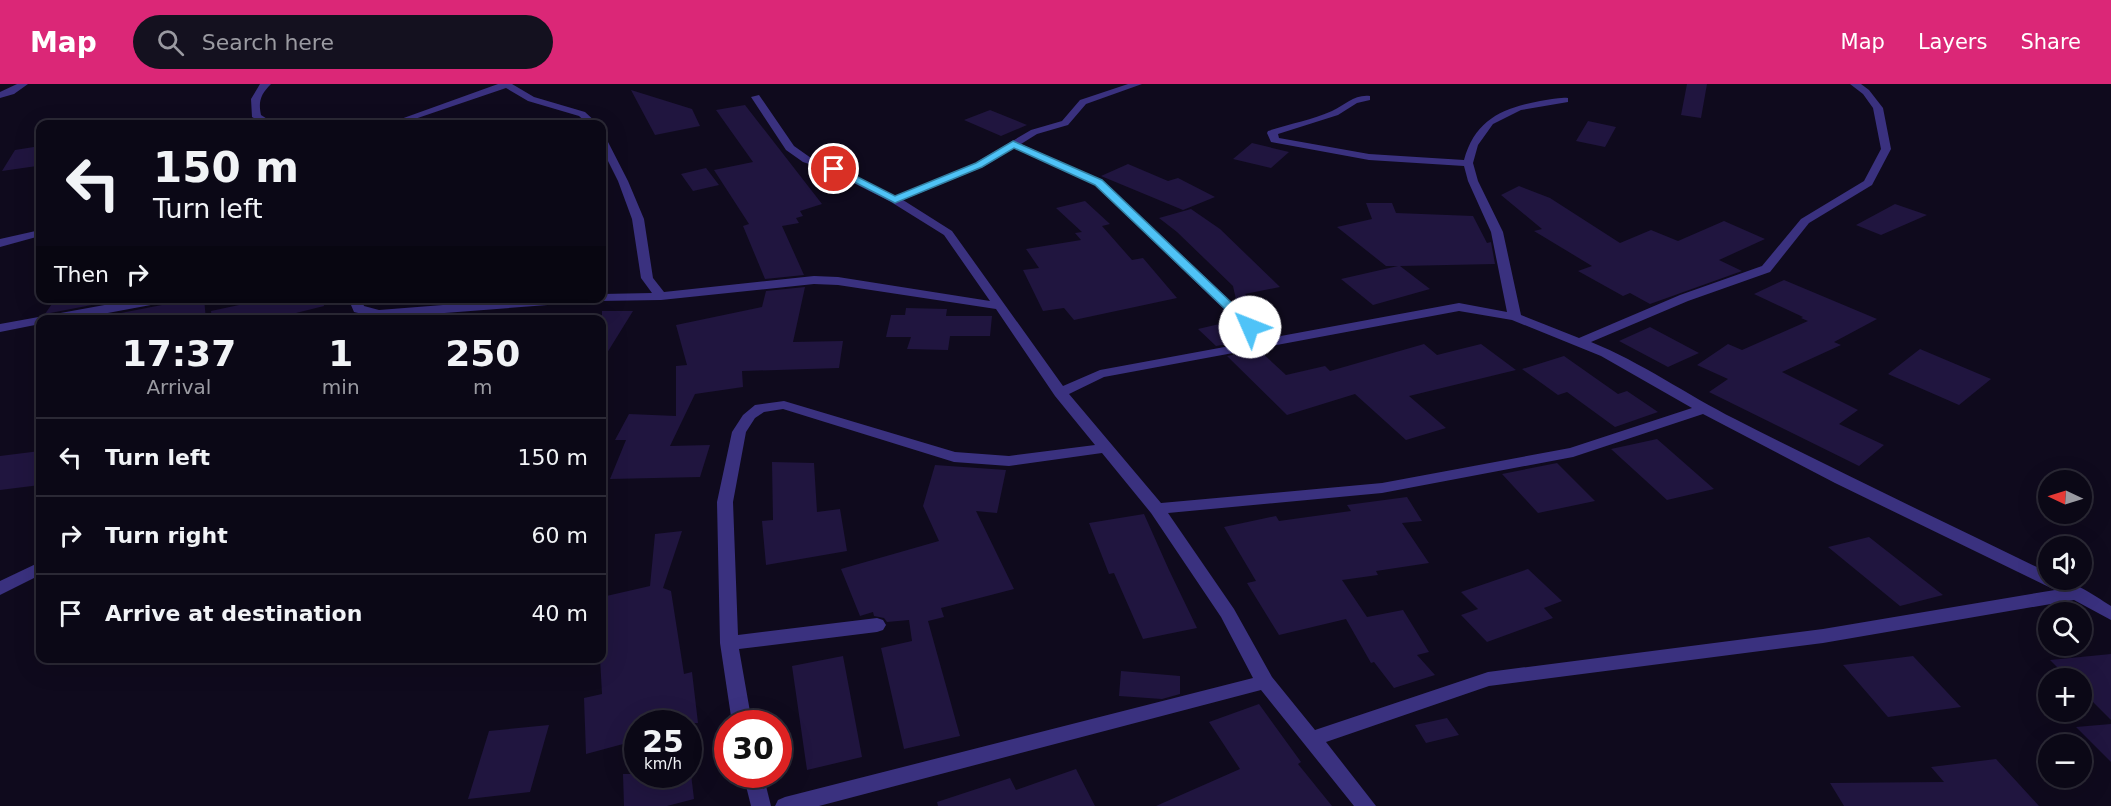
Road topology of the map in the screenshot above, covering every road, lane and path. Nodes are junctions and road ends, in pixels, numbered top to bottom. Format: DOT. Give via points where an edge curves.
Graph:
graph roads {
  1 [pos="23,84"];
  2 [pos="266,84"];
  3 [pos="506,84"];
  4 [pos="1137,84"];
  5 [pos="1856,84"];
  6 [pos="0,95"];
  7 [pos="756,97"];
  8 [pos="1367,98"];
  9 [pos="1565,100"];
  10 [pos="263,120"];
  11 [pos="403,120"];
  12 [pos="589,120"];
  13 [pos="1013,144"];
  14 [pos="606,149"];
  15 [pos="1468,163"];
  16 [pos="895,200"];
  17 [pos="36,234"];
  18 [pos="0,243"];
  19 [pos="661,297"];
  20 [pos="606,298"];
  21 [pos="140,303"];
  22 [pos="356,303"];
  23 [pos="522,303"];
  24 [pos="1000,306"];
  25 [pos="74,315"];
  26 [pos="1515,317"];
  27 [pos="36,321"];
  28 [pos="0,328"];
  29 [pos="1267,343"];
  30 [pos="1578,343"];
  31 [pos="1060,393"];
  32 [pos="1704,409"];
  33 [pos="1106,448"];
  34 [pos="1157,509"];
  35 [pos="36,570"];
  36 [pos="0,589"];
  37 [pos="2076,593"];
  38 [pos="2111,614"];
  39 [pos="877,625"];
  40 [pos="729,643"];
  41 [pos="1265,682"];
  42 [pos="740,710"];
  43 [pos="1311,739"];
  44 [pos="756,788"];
  45 [pos="761,806"];
  46 [pos="785,806"];
  47 [pos="1366,806"];
  1 -- 6 [label="street"];
  2 -- 10 [label="street" via="257,92 254,105 257,117"];
  3 -- 11 [label="street"];
  3 -- 12 [label="street" via="531,99 582,114"];
  4 -- 13 [label="street" via="1083,102 1065,123 1034,132"];
  5 -- 30 [label="street" via="1878,108 1886,149 1868,183 1805,220 1766,269 1684,298"];
  7 -- 16 [label="street" via="790,148 807,160"];
  8 -- 15 [label="street" via="1272,133 1275,140 1369,157"];
  9 -- 15 [label="street" via="1518,108 1490,122 1473,145"];
  13 -- 16 [label="street" via="979,165"];
  13 -- 29 [label="street" via="1099,183"];
  14 -- 19 [label="street" via="638,219 648,278"];
  15 -- 26 [label="street" via="1497,231"];
  16 -- 24 [label="street" via="948,233"];
  17 -- 18 [label="street"];
  19 -- 20 [label="street"];
  19 -- 24 [label="street" via="814,280"];
  21 -- 25 [label="street"];
  22 -- 23 [label="street" via="359,309 379,314"];
  24 -- 31 [label="street"];
  26 -- 29 [label="street" via="1459,307"];
  26 -- 30 [label="street"];
  27 -- 28 [label="street"];
  29 -- 31 [label="street" via="1100,374"];
  30 -- 32 [label="street" via="1606,353"];
  31 -- 33 [label="street"];
  32 -- 34 [label="street" via="1573,452 1382,488"];
  32 -- 37 [label="street"];
  33 -- 34 [label="street"];
  33 -- 40 [label="street" via="1010,461 954,457 784,405 760,408 739,432 725,502"];
  34 -- 41 [label="street" via="1228,614"];
  35 -- 36 [label="street"];
  37 -- 38 [label="street"];
  37 -- 43 [label="street" via="1823,636 1488,679"];
  39 -- 40 [label="street"];
  40 -- 42 [label="street"];
  41 -- 43 [label="street"];
  41 -- 46 [label="street"];
  43 -- 47 [label="street"];
  44 -- 45 [label="street"];
}
